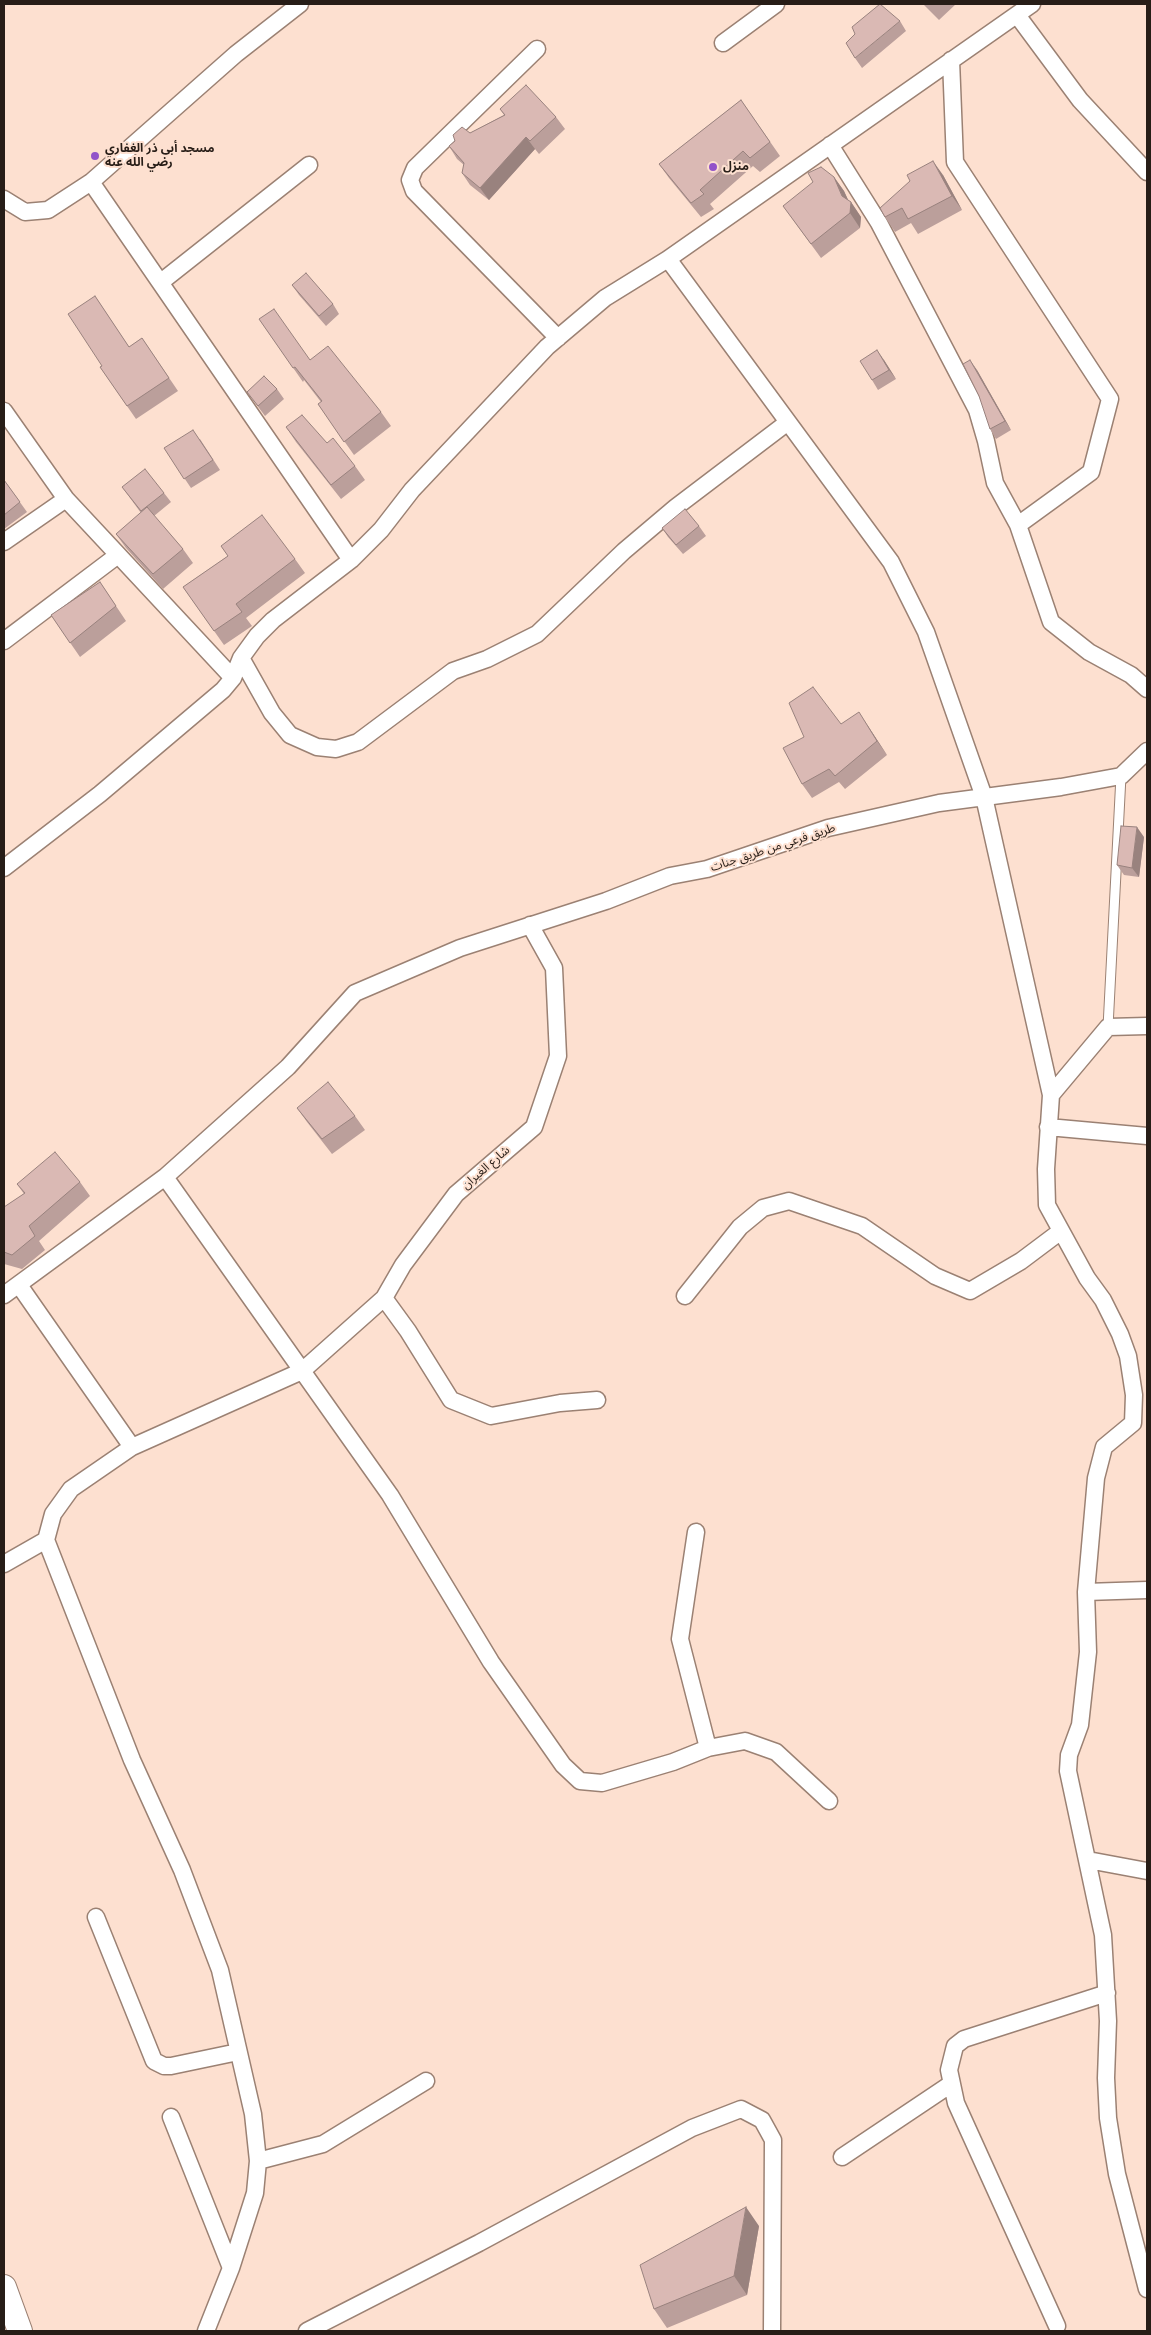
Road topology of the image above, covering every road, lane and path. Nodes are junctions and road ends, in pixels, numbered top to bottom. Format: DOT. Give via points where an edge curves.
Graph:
graph roads {
  1 [pos="300,4"];
  2 [pos="776,4"];
  3 [pos="1032,4"];
  4 [pos="1017,15"];
  5 [pos="722,43"];
  6 [pos="537,49"];
  7 [pos="951,60"];
  8 [pos="830,145"];
  9 [pos="309,165"];
  10 [pos="1147,172"];
  11 [pos="91,182"];
  12 [pos="4,199"];
  13 [pos="668,260"];
  14 [pos="161,282"];
  15 [pos="558,338"];
  16 [pos="4,411"];
  17 [pos="788,422"];
  18 [pos="66,499"];
  19 [pos="1018,524"];
  20 [pos="4,542"];
  21 [pos="118,555"];
  22 [pos="351,560"];
  23 [pos="4,640"];
  24 [pos="241,658"];
  25 [pos="233,678"];
  26 [pos="1147,689"];
  27 [pos="1147,751"];
  28 [pos="1121,776"];
  29 [pos="984,796"];
  30 [pos="4,868"];
  31 [pos="530,925"];
  32 [pos="1147,1026"];
  33 [pos="1108,1027"];
  34 [pos="1051,1095"];
  35 [pos="1048,1127"];
  36 [pos="1147,1136"];
  37 [pos="165,1177"];
  38 [pos="1061,1231"];
  39 [pos="19,1285"];
  40 [pos="4,1295"];
  41 [pos="685,1296"];
  42 [pos="384,1298"];
  43 [pos="302,1371"];
  44 [pos="597,1400"];
  45 [pos="1140,1422"];
  46 [pos="132,1447"];
  47 [pos="696,1532"];
  48 [pos="46,1540"];
  49 [pos="4,1564"];
  50 [pos="1147,1590"];
  51 [pos="1086,1592"];
  52 [pos="708,1748"];
  53 [pos="829,1801"];
  54 [pos="1088,1860"];
  55 [pos="1147,1870"];
  56 [pos="96,1917"];
  57 [pos="1107,1993"];
  58 [pos="238,2052"];
  59 [pos="426,2081"];
  60 [pos="951,2084"];
  61 [pos="170,2117"];
  62 [pos="842,2157"];
  63 [pos="258,2160"];
  64 [pos="231,2268"];
  65 [pos="4,2287"];
  66 [pos="1147,2289"];
  67 [pos="1057,2326"];
  68 [pos="20,2331"];
  69 [pos="206,2331"];
  70 [pos="307,2331"];
  71 [pos="772,2331"];
  1 -- 11 [label="street" via="236,54"];
  2 -- 5 [label="street"];
  3 -- 4 [label="street"];
  4 -- 7 [label="street"];
  4 -- 10 [label="street" via="1080,100"];
  6 -- 15 [label="street" via="415,168 410,180 414,191"];
  7 -- 8 [label="street"];
  7 -- 19 [label="street" via="955,162 1110,399 1091,472"];
  8 -- 13 [label="street"];
  8 -- 19 [label="street" via="879,223 977,410 995,483"];
  9 -- 14 [label="street"];
  11 -- 12 [label="street" via="48,210 25,212"];
  11 -- 14 [label="street"];
  13 -- 15 [label="street" via="605,298"];
  13 -- 17 [label="street"];
  14 -- 22 [label="street"];
  15 -- 22 [label="street" via="412,490"];
  16 -- 18 [label="street"];
  17 -- 24 [label="street" via="669,513 536,634 487,659 453,671 358,742 336,750 316,747 290,735 272,713"];
  17 -- 29 [label="street" via="891,562 926,632"];
  18 -- 20 [label="street"];
  18 -- 21 [label="street"];
  19 -- 26 [label="street" via="1051,622 1089,652 1132,675"];
  21 -- 23 [label="street"];
  21 -- 25 [label="street"];
  22 -- 24 [label="street" via="273,620"];
  24 -- 25 [label="street"];
  25 -- 30 [label="street" via="100,794"];
  27 -- 28 [label="street"];
  28 -- 29 [label="street, طريق فرعي من طريق جنات"];
  28 -- 33 [label="lane"];
  29 -- 31 [label="street, طريق فرعي من طريق جنات" via="828,828 707,869 670,876"];
  29 -- 34 [label="street"];
  31 -- 37 [label="street, طريق فرعي من طريق جنات" via="460,948 356,993 288,1067"];
  31 -- 42 [label="street, شارع الغيران" via="554,968 558,1056 534,1127 456,1194 403,1265"];
  32 -- 33 [label="street"];
  33 -- 34 [label="street"];
  34 -- 35 [label="street"];
  35 -- 36 [label="street"];
  35 -- 38 [label="street" via="1048,1205"];
  37 -- 39 [label="street, طريق فرعي من طريق جنات"];
  37 -- 43 [label="street"];
  38 -- 41 [label="street" via="1021,1261 970,1291 935,1276 862,1226 789,1201 763,1208 740,1227"];
  38 -- 45 [label="street" via="1103,1300 1128,1356"];
  39 -- 40 [label="street, طريق فرعي من طريق جنات"];
  39 -- 46 [label="street"];
  42 -- 43 [label="street, شارع الغيران"];
  42 -- 44 [label="street" via="451,1400 491,1416 560,1403"];
  43 -- 46 [label="street, شارع الغيران"];
  43 -- 52 [label="street" via="390,1495 491,1662 563,1766 580,1781 602,1783"];
  45 -- 51 [label="street" via="1104,1447 1096,1478"];
  46 -- 48 [label="street, شارع الغيران" via="70,1489 53,1514"];
  47 -- 52 [label="street" via="680,1639"];
  48 -- 49 [label="street"];
  48 -- 58 [label="street" via="132,1760 182,1870 217,1961"];
  50 -- 51 [label="street"];
  51 -- 54 [label="street" via="1088,1652 1080,1725 1069,1755 1068,1771"];
  52 -- 53 [label="street" via="745,1740 776,1752"];
  54 -- 55 [label="street"];
  54 -- 57 [label="street" via="1104,1935"];
  56 -- 58 [label="street" via="154,2061 171,2066"];
  57 -- 60 [label="street" via="964,2039 951,2055"];
  57 -- 66 [label="street" via="1108,2118 1118,2174"];
  58 -- 63 [label="street" via="253,2114"];
  59 -- 63 [label="street" via="322,2144"];
  60 -- 62 [label="street"];
  60 -- 67 [label="street" via="956,2103"];
  61 -- 64 [label="street"];
  63 -- 64 [label="street" via="255,2194"];
  64 -- 69 [label="street"];
  65 -- 68 [label="street"];
  70 -- 71 [label="street" via="692,2128 740,2109 762,2120 773,2140"];
}
